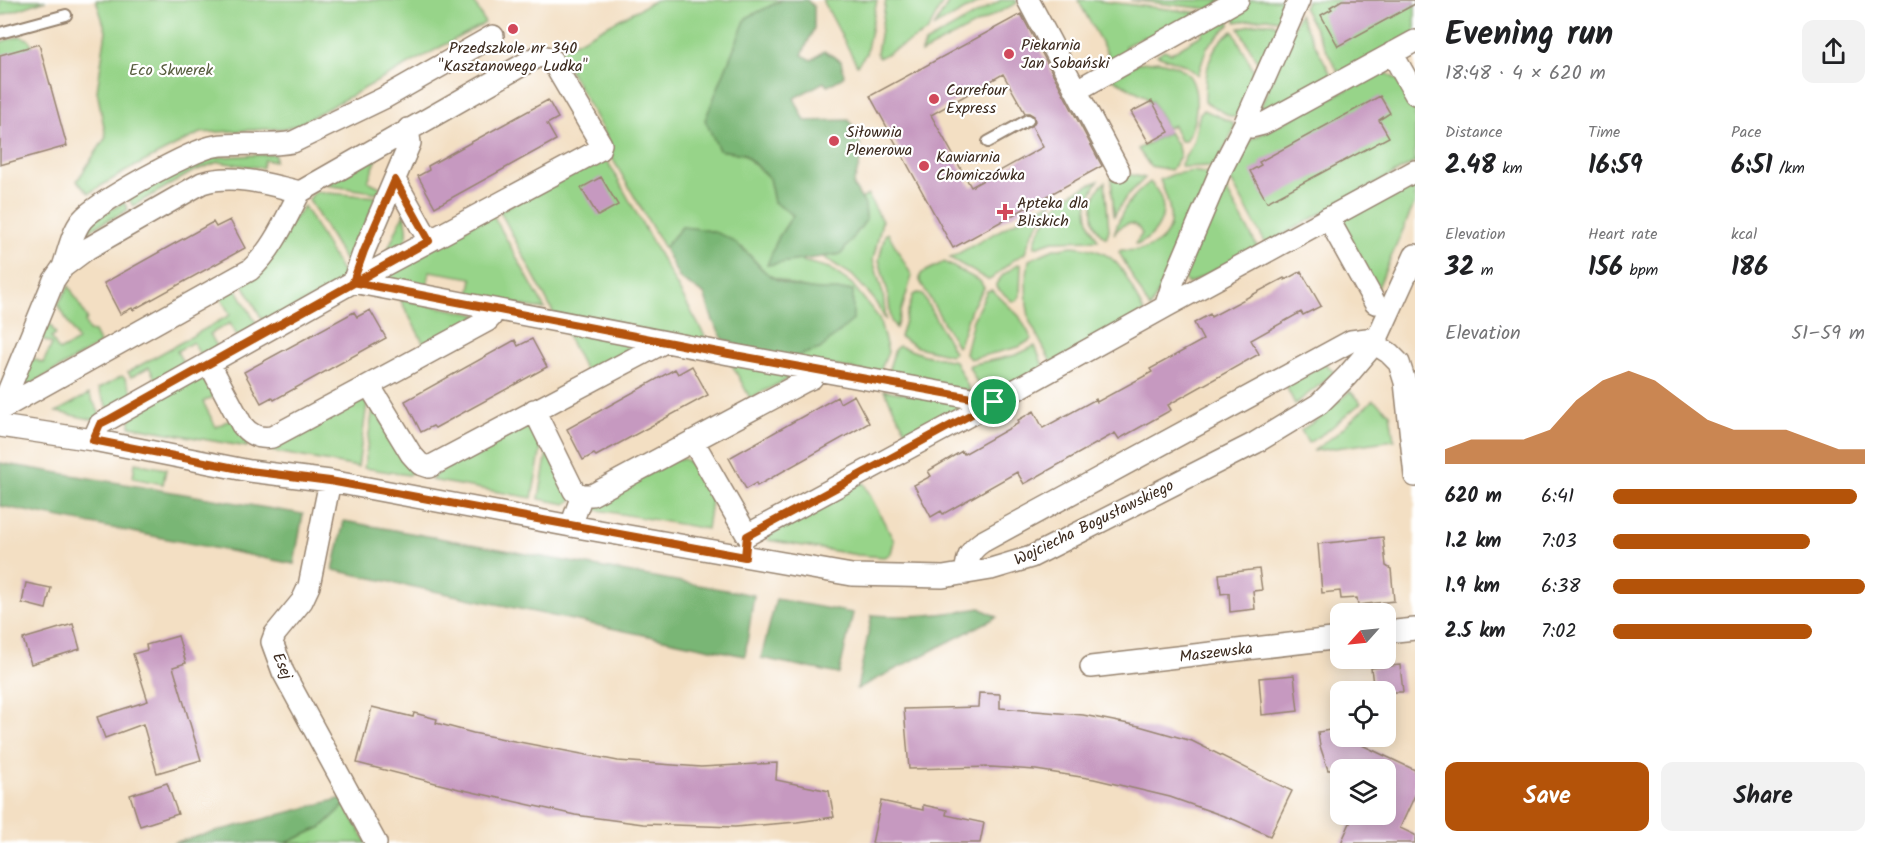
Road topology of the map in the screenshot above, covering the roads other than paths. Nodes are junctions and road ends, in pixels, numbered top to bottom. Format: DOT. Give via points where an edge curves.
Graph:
graph roads {
  1 [pos="1028,0"];
  2 [pos="1238,0"];
  3 [pos="1299,0"];
  4 [pos="66,15"];
  5 [pos="0,33"];
  6 [pos="493,36"];
  7 [pos="1415,41"];
  8 [pos="1392,53"];
  9 [pos="1072,94"];
  10 [pos="1415,94"];
  11 [pos="1029,120"];
  12 [pos="1244,125"];
  13 [pos="408,129"];
  14 [pos="988,142"];
  15 [pos="1119,171"];
  16 [pos="1415,171"];
  17 [pos="395,180"];
  18 [pos="300,192"];
  19 [pos="1328,218"];
  20 [pos="429,241"];
  21 [pos="1415,255"];
  22 [pos="63,267"];
  23 [pos="353,282"];
  24 [pos="1375,303"];
  25 [pos="1165,308"];
  26 [pos="493,309"];
  27 [pos="664,342"];
  28 [pos="1375,343"];
  29 [pos="209,363"];
  30 [pos="815,370"];
  31 [pos="369,385"];
  32 [pos="994,402"];
  33 [pos="534,410"];
  34 [pos="0,415"];
  35 [pos="259,437"];
  36 [pos="93,440"];
  37 [pos="693,441"];
  38 [pos="1414,464"];
  39 [pos="425,466"];
  40 [pos="250,471"];
  41 [pos="330,481"];
  42 [pos="582,495"];
  43 [pos="417,498"];
  44 [pos="571,526"];
  45 [pos="747,536"];
  46 [pos="745,557"];
  47 [pos="965,574"];
  48 [pos="1415,629"];
  49 [pos="1396,631"];
  50 [pos="1330,639"];
  51 [pos="1091,667"];
  52 [pos="376,843"];
  1 -- 9 [label="street"];
  2 -- 9 [label="street"];
  3 -- 12 [label="street"];
  4 -- 5 [label="lane"];
  6 -- 22 [label="street" via="384,98 293,142 215,146 189,155 107,201 82,221"];
  7 -- 8 [label="street"];
  8 -- 10 [label="street"];
  8 -- 12 [label="street" via="1263,124"];
  9 -- 15 [label="street"];
  11 -- 14 [label="lane"];
  12 -- 25 [label="street" via="1220,172"];
  13 -- 17 [label="street" via="410,143"];
  13 -- 18 [label="street"];
  13 -- 20 [label="street" via="540,56 551,59 601,144 591,155"];
  16 -- 19 [label="street"];
  17 -- 20 [label="street"];
  17 -- 23 [label="street"];
  18 -- 22 [label="street" via="231,178 202,183"];
  18 -- 34 [label="street" via="271,244 250,270"];
  19 -- 24 [label="street"];
  19 -- 25 [label="street"];
  20 -- 23 [label="street"];
  21 -- 28 [label="street, Wojciecha Bogusławskiego"];
  22 -- 34 [label="street" via="44,302"];
  23 -- 26 [label="street"];
  23 -- 29 [label="street"];
  25 -- 32 [label="street"];
  26 -- 27 [label="street"];
  26 -- 31 [label="street" via="487,321"];
  27 -- 30 [label="street"];
  27 -- 33 [label="street"];
  28 -- 38 [label="street" via="1399,363 1403,374"];
  28 -- 47 [label="street, Wojciecha Bogusławskiego" via="1319,404 1255,443 1031,557"];
  28 -- 47 [label="street" via="1367,339 1352,341 982,542 967,557"];
  29 -- 35 [label="street" via="242,425"];
  29 -- 36 [label="street" via="100,424"];
  30 -- 32 [label="street"];
  30 -- 37 [label="street" via="810,379"];
  31 -- 35 [label="street" via="272,437"];
  31 -- 39 [label="street" via="411,454"];
  32 -- 45 [label="street"];
  33 -- 39 [label="street" via="438,464"];
  33 -- 42 [label="street" via="574,491"];
  34 -- 36 [label="street, Wojciecha Bogusławskiego"];
  35 -- 40 [label="street"];
  36 -- 40 [label="street, Wojciecha Bogusławskiego"];
  37 -- 42 [label="street" via="592,495"];
  37 -- 45 [label="street"];
  39 -- 43 [label="street"];
  40 -- 41 [label="street, Wojciecha Bogusławskiego"];
  41 -- 43 [label="street, Wojciecha Bogusławskiego"];
  41 -- 52 [label="street, Esej" via="309,586 272,642 283,672"];
  42 -- 44 [label="street"];
  43 -- 44 [label="street, Wojciecha Bogusławskiego"];
  44 -- 46 [label="street, Wojciecha Bogusławskiego"];
  45 -- 46 [label="street"];
  46 -- 47 [label="street, Wojciecha Bogusławskiego" via="852,575"];
  48 -- 49 [label="street"];
  50 -- 51 [label="street, Maszewska"];
}
